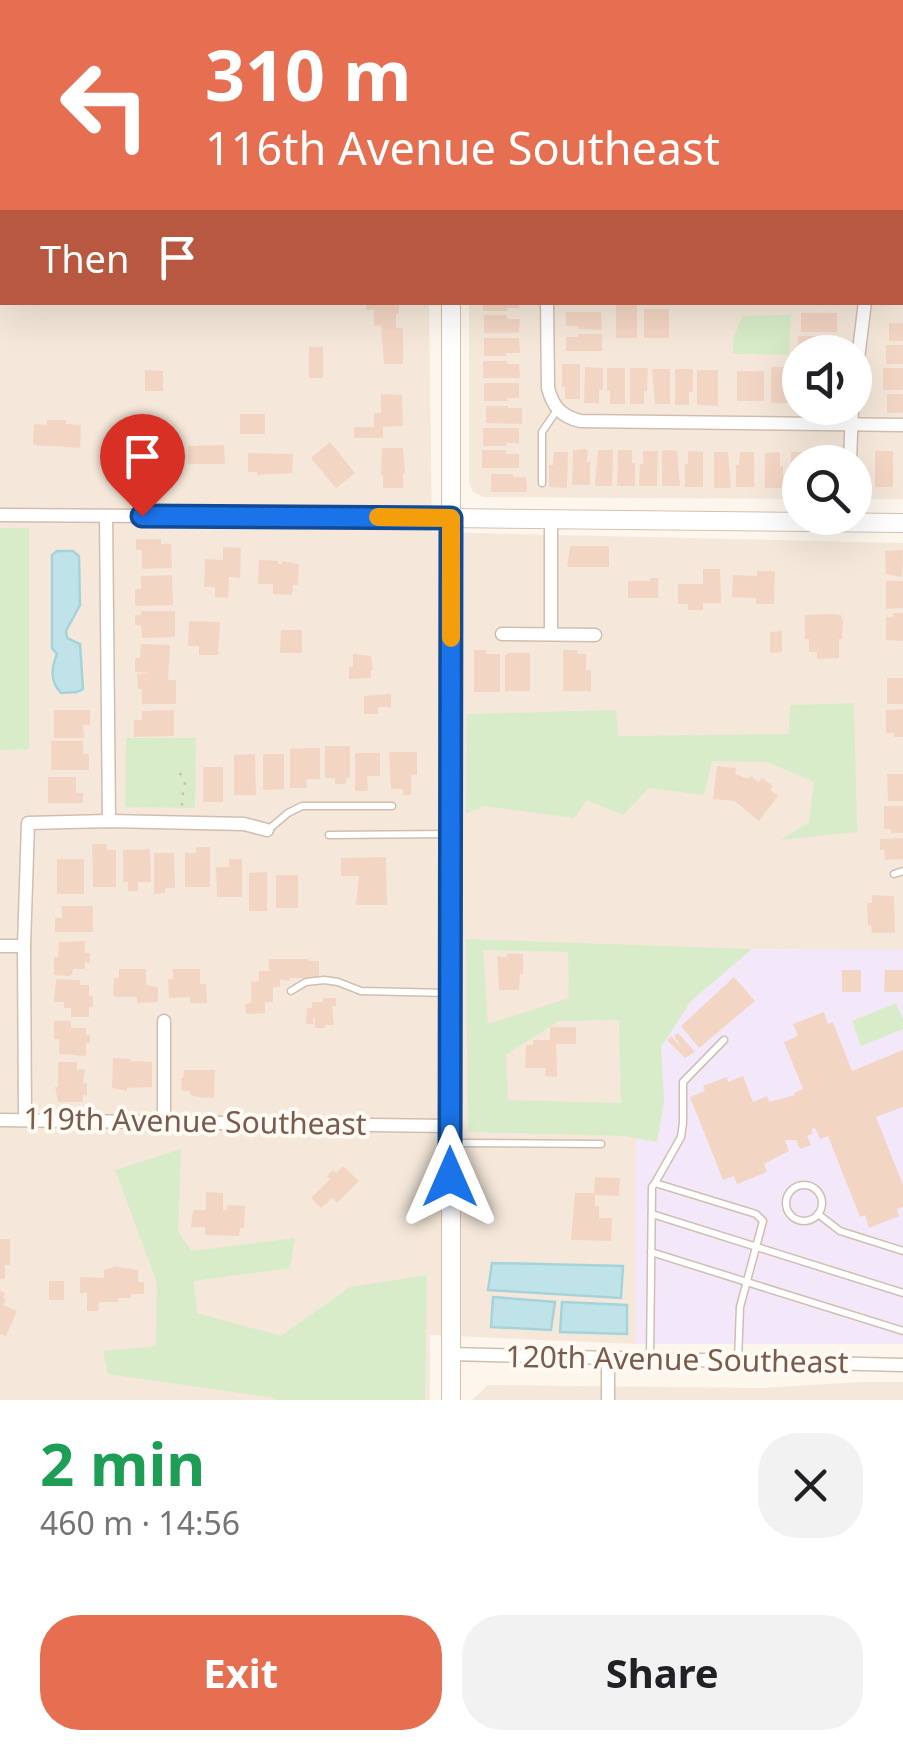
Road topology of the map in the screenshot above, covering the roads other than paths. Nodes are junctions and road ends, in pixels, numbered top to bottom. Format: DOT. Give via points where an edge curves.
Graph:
graph roads {
  1 [pos="451,305"];
  2 [pos="547,305"];
  3 [pos="866,305"];
  4 [pos="862,335"];
  5 [pos="557,410"];
  6 [pos="782,423"];
  7 [pos="872,424"];
  8 [pos="903,425"];
  9 [pos="542,483"];
  10 [pos="0,515"];
  11 [pos="106,516"];
  12 [pos="451,518"];
  13 [pos="551,519"];
  14 [pos="782,520"];
  15 [pos="872,522"];
  16 [pos="903,524"];
  17 [pos="502,634"];
  18 [pos="551,634"];
  19 [pos="595,635"];
  20 [pos="392,806"];
  21 [pos="108,821"];
  22 [pos="266,830"];
  23 [pos="450,834"];
  24 [pos="329,835"];
  25 [pos="0,946"];
  26 [pos="24,946"];
  27 [pos="291,990"];
  28 [pos="450,993"];
  29 [pos="164,1021"];
  30 [pos="724,1040"];
  31 [pos="25,1119"];
  32 [pos="0,1120"];
  33 [pos="164,1122"];
  34 [pos="450,1134"];
  35 [pos="601,1144"];
  36 [pos="655,1183"];
  37 [pos="652,1214"];
  38 [pos="818,1214"];
  39 [pos="757,1248"];
  40 [pos="903,1251"];
  41 [pos="651,1252"];
  42 [pos="747,1282"];
  43 [pos="903,1293"];
  44 [pos="903,1331"];
  45 [pos="450,1354"];
  46 [pos="608,1358"];
  47 [pos="650,1359"];
  48 [pos="738,1361"];
  49 [pos="903,1365"];
  50 [pos="450,1400"];
  51 [pos="608,1400"];
  1 -- 12 [label="street"];
  2 -- 5 [label="street" via="548,388"];
  3 -- 4 [label="street"];
  5 -- 6 [label="street" via="580,421"];
  5 -- 9 [label="lane" via="542,432"];
  7 -- 8 [label="street"];
  10 -- 11 [label="street"];
  11 -- 12 [label="street"];
  11 -- 21 [label="street"];
  12 -- 13 [label="street"];
  12 -- 23 [label="street"];
  13 -- 14 [label="street"];
  13 -- 18 [label="street"];
  15 -- 16 [label="street"];
  17 -- 18 [label="street"];
  18 -- 19 [label="street"];
  20 -- 22 [label="lane" via="302,806"];
  21 -- 22 [label="street"];
  21 -- 26 [label="street" via="28,823"];
  23 -- 24 [label="lane"];
  23 -- 28 [label="street"];
  25 -- 26 [label="street"];
  26 -- 31 [label="street"];
  27 -- 28 [label="lane" via="324,980 362,990"];
  28 -- 34 [label="street"];
  29 -- 33 [label="street"];
  30 -- 36 [label="lane" via="683,1082 681,1137"];
  31 -- 32 [label="street, 119th Avenue Southeast"];
  31 -- 33 [label="street, 119th Avenue Southeast"];
  33 -- 34 [label="street, 119th Avenue Southeast"];
  34 -- 35 [label="lane"];
  34 -- 45 [label="street"];
  36 -- 37 [label="lane"];
  36 -- 39 [label="lane" via="760,1216"];
  37 -- 39 [label="lane"];
  37 -- 41 [label="lane"];
  38 -- 38 [label="lane" via="816,1189 806,1185 790,1192 786,1203 795,1218"];
  38 -- 40 [label="lane" via="840,1231"];
  39 -- 42 [label="lane"];
  39 -- 43 [label="lane"];
  41 -- 42 [label="lane"];
  41 -- 47 [label="lane"];
  42 -- 44 [label="lane"];
  42 -- 48 [label="lane"];
  45 -- 46 [label="street, 120th Avenue Southeast"];
  45 -- 50 [label="street"];
  46 -- 47 [label="street, 120th Avenue Southeast"];
  46 -- 51 [label="street"];
  47 -- 48 [label="street, 120th Avenue Southeast"];
  48 -- 49 [label="street, 120th Avenue Southeast"];
}
